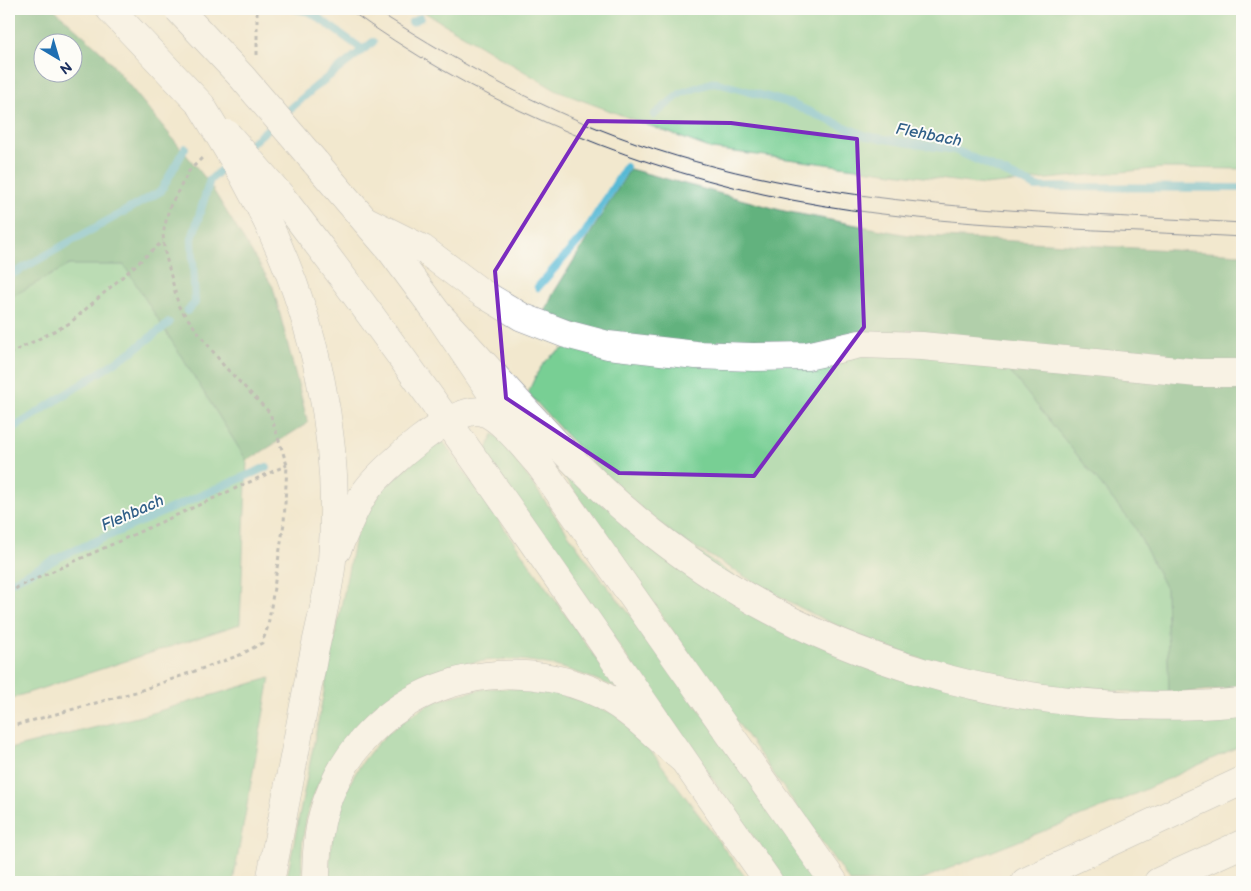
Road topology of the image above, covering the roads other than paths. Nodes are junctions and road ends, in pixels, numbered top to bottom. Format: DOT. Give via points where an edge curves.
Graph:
graph roads {
  1 [pos="110,9"];
  2 [pos="178,9"];
  3 [pos="270,202"];
  4 [pos="367,221"];
  5 [pos="438,314"];
  6 [pos="1242,373"];
  7 [pos="448,421"];
  8 [pos="539,464"];
  9 [pos="332,561"];
  10 [pos="1242,702"];
  11 [pos="681,758"];
  12 [pos="1242,781"];
  13 [pos="1242,844"];
  14 [pos="270,882"];
  15 [pos="316,882"];
  16 [pos="769,882"];
  17 [pos="834,882"];
  18 [pos="1024,882"];
  19 [pos="1158,882"];
  1 -- 3 [label="main road, bridge" via="201,105 243,175"];
  2 -- 4 [label="main road, bridge" via="242,77"];
  3 -- 7 [label="main road" via="353,289"];
  3 -- 9 [label="main road" via="274,235 298,297 316,361 328,427 333,494"];
  4 -- 5 [label="main road"];
  4 -- 6 [label="main road" via="423,249 482,293 522,317 572,336 620,347 696,355 780,357 807,356 860,344 922,346 1204,374"];
  5 -- 8 [label="main road"];
  5 -- 10 [label="main road" via="593,480 638,520 686,557 789,620 901,666 1018,696 1139,707"];
  7 -- 8 [label="main road" via="475,410 484,412 495,418"];
  7 -- 9 [label="main road" via="397,458 366,491"];
  7 -- 11 [label="main road"];
  8 -- 17 [label="main road"];
  9 -- 14 [label="main road"];
  11 -- 15 [label="main road" via="625,709 592,690 557,678 520,673 483,675 447,684 413,699 382,721 357,748 337,780 323,814 316,851"];
  11 -- 16 [label="main road"];
  12 -- 18 [label="main road"];
  13 -- 19 [label="main road"];
}
